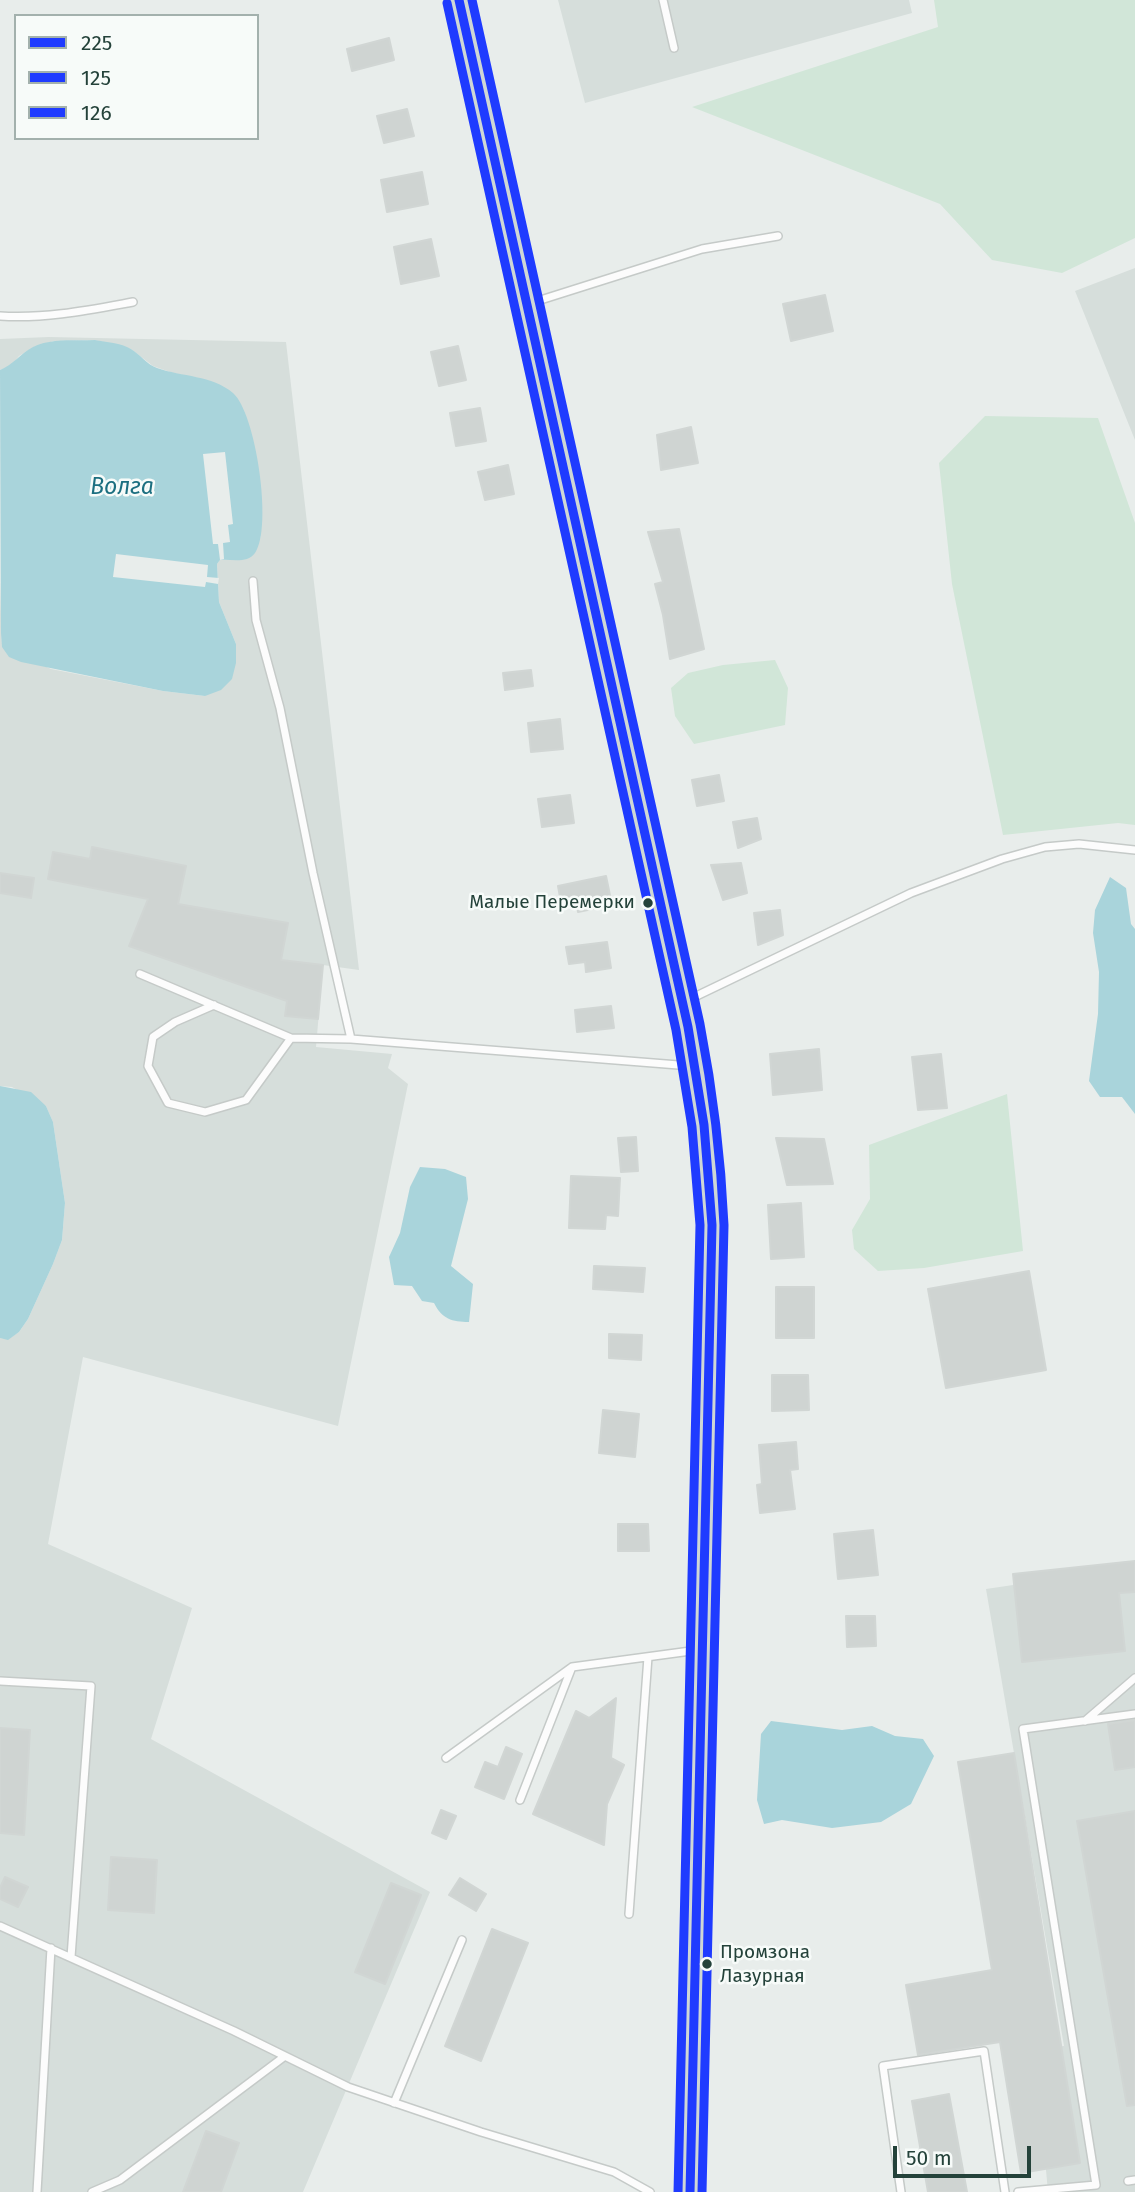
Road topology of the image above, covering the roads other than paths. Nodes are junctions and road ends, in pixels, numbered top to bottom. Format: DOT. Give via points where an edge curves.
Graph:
graph roads {
  1 [pos="459,0"];
  2 [pos="663,0"];
  3 [pos="674,48"];
  4 [pos="778,236"];
  5 [pos="133,302"];
  6 [pos="527,304"];
  7 [pos="0,316"];
  8 [pos="253,581"];
  9 [pos="1135,850"];
  10 [pos="140,974"];
  11 [pos="682,1002"];
  12 [pos="214,1005"];
  13 [pos="291,1038"];
  14 [pos="351,1039"];
  15 [pos="695,1067"];
  16 [pos="702,1650"];
  17 [pos="648,1657"];
  18 [pos="572,1667"];
  19 [pos="1135,1678"];
  20 [pos="0,1681"];
  21 [pos="1135,1714"];
  22 [pos="1084,1721"];
  23 [pos="446,1758"];
  24 [pos="520,1800"];
  25 [pos="629,1914"];
  26 [pos="0,1926"];
  27 [pos="462,1940"];
  28 [pos="51,1948"];
  29 [pos="71,1957"];
  30 [pos="285,2056"];
  31 [pos="394,2103"];
  32 [pos="629,2182"];
  33 [pos="37,2192"];
  34 [pos="92,2192"];
  35 [pos="629,2192"];
  36 [pos="650,2192"];
  37 [pos="690,2192"];
  38 [pos="901,2192"];
  39 [pos="1005,2192"];
  40 [pos="1018,2192"];
  1 -- 6 [label="main road"];
  2 -- 3 [label="lane"];
  4 -- 6 [label="lane" via="702,249"];
  5 -- 7 [label="lane" via="67,314"];
  6 -- 11 [label="main road"];
  8 -- 14 [label="lane" via="256,620 280,708"];
  9 -- 11 [label="lane" via="1079,844 1045,847 1002,859 911,893"];
  10 -- 12 [label="lane"];
  11 -- 15 [label="main road"];
  12 -- 13 [label="lane"];
  12 -- 13 [label="lane" via="153,1037 148,1066 168,1103 205,1112 246,1100"];
  13 -- 14 [label="lane"];
  14 -- 15 [label="lane"];
  15 -- 16 [label="main road" via="712,1225"];
  16 -- 17 [label="lane"];
  16 -- 37 [label="main road"];
  17 -- 18 [label="lane"];
  17 -- 25 [label="lane"];
  18 -- 23 [label="lane"];
  18 -- 24 [label="lane"];
  19 -- 22 [label="lane"];
  20 -- 29 [label="lane" via="91,1686"];
  21 -- 22 [label="lane"];
  22 -- 40 [label="lane" via="1023,1729 1096,2185"];
  26 -- 28 [label="lane"];
  27 -- 31 [label="lane"];
  28 -- 29 [label="lane"];
  28 -- 33 [label="lane"];
  29 -- 30 [label="lane"];
  30 -- 31 [label="lane" via="348,2087"];
  30 -- 34 [label="lane" via="120,2180"];
  31 -- 32 [label="lane" via="614,2172"];
  32 -- 35 [label="lane"];
  32 -- 36 [label="lane"];
  38 -- 39 [label="lane" via="883,2066 984,2051"];
}
